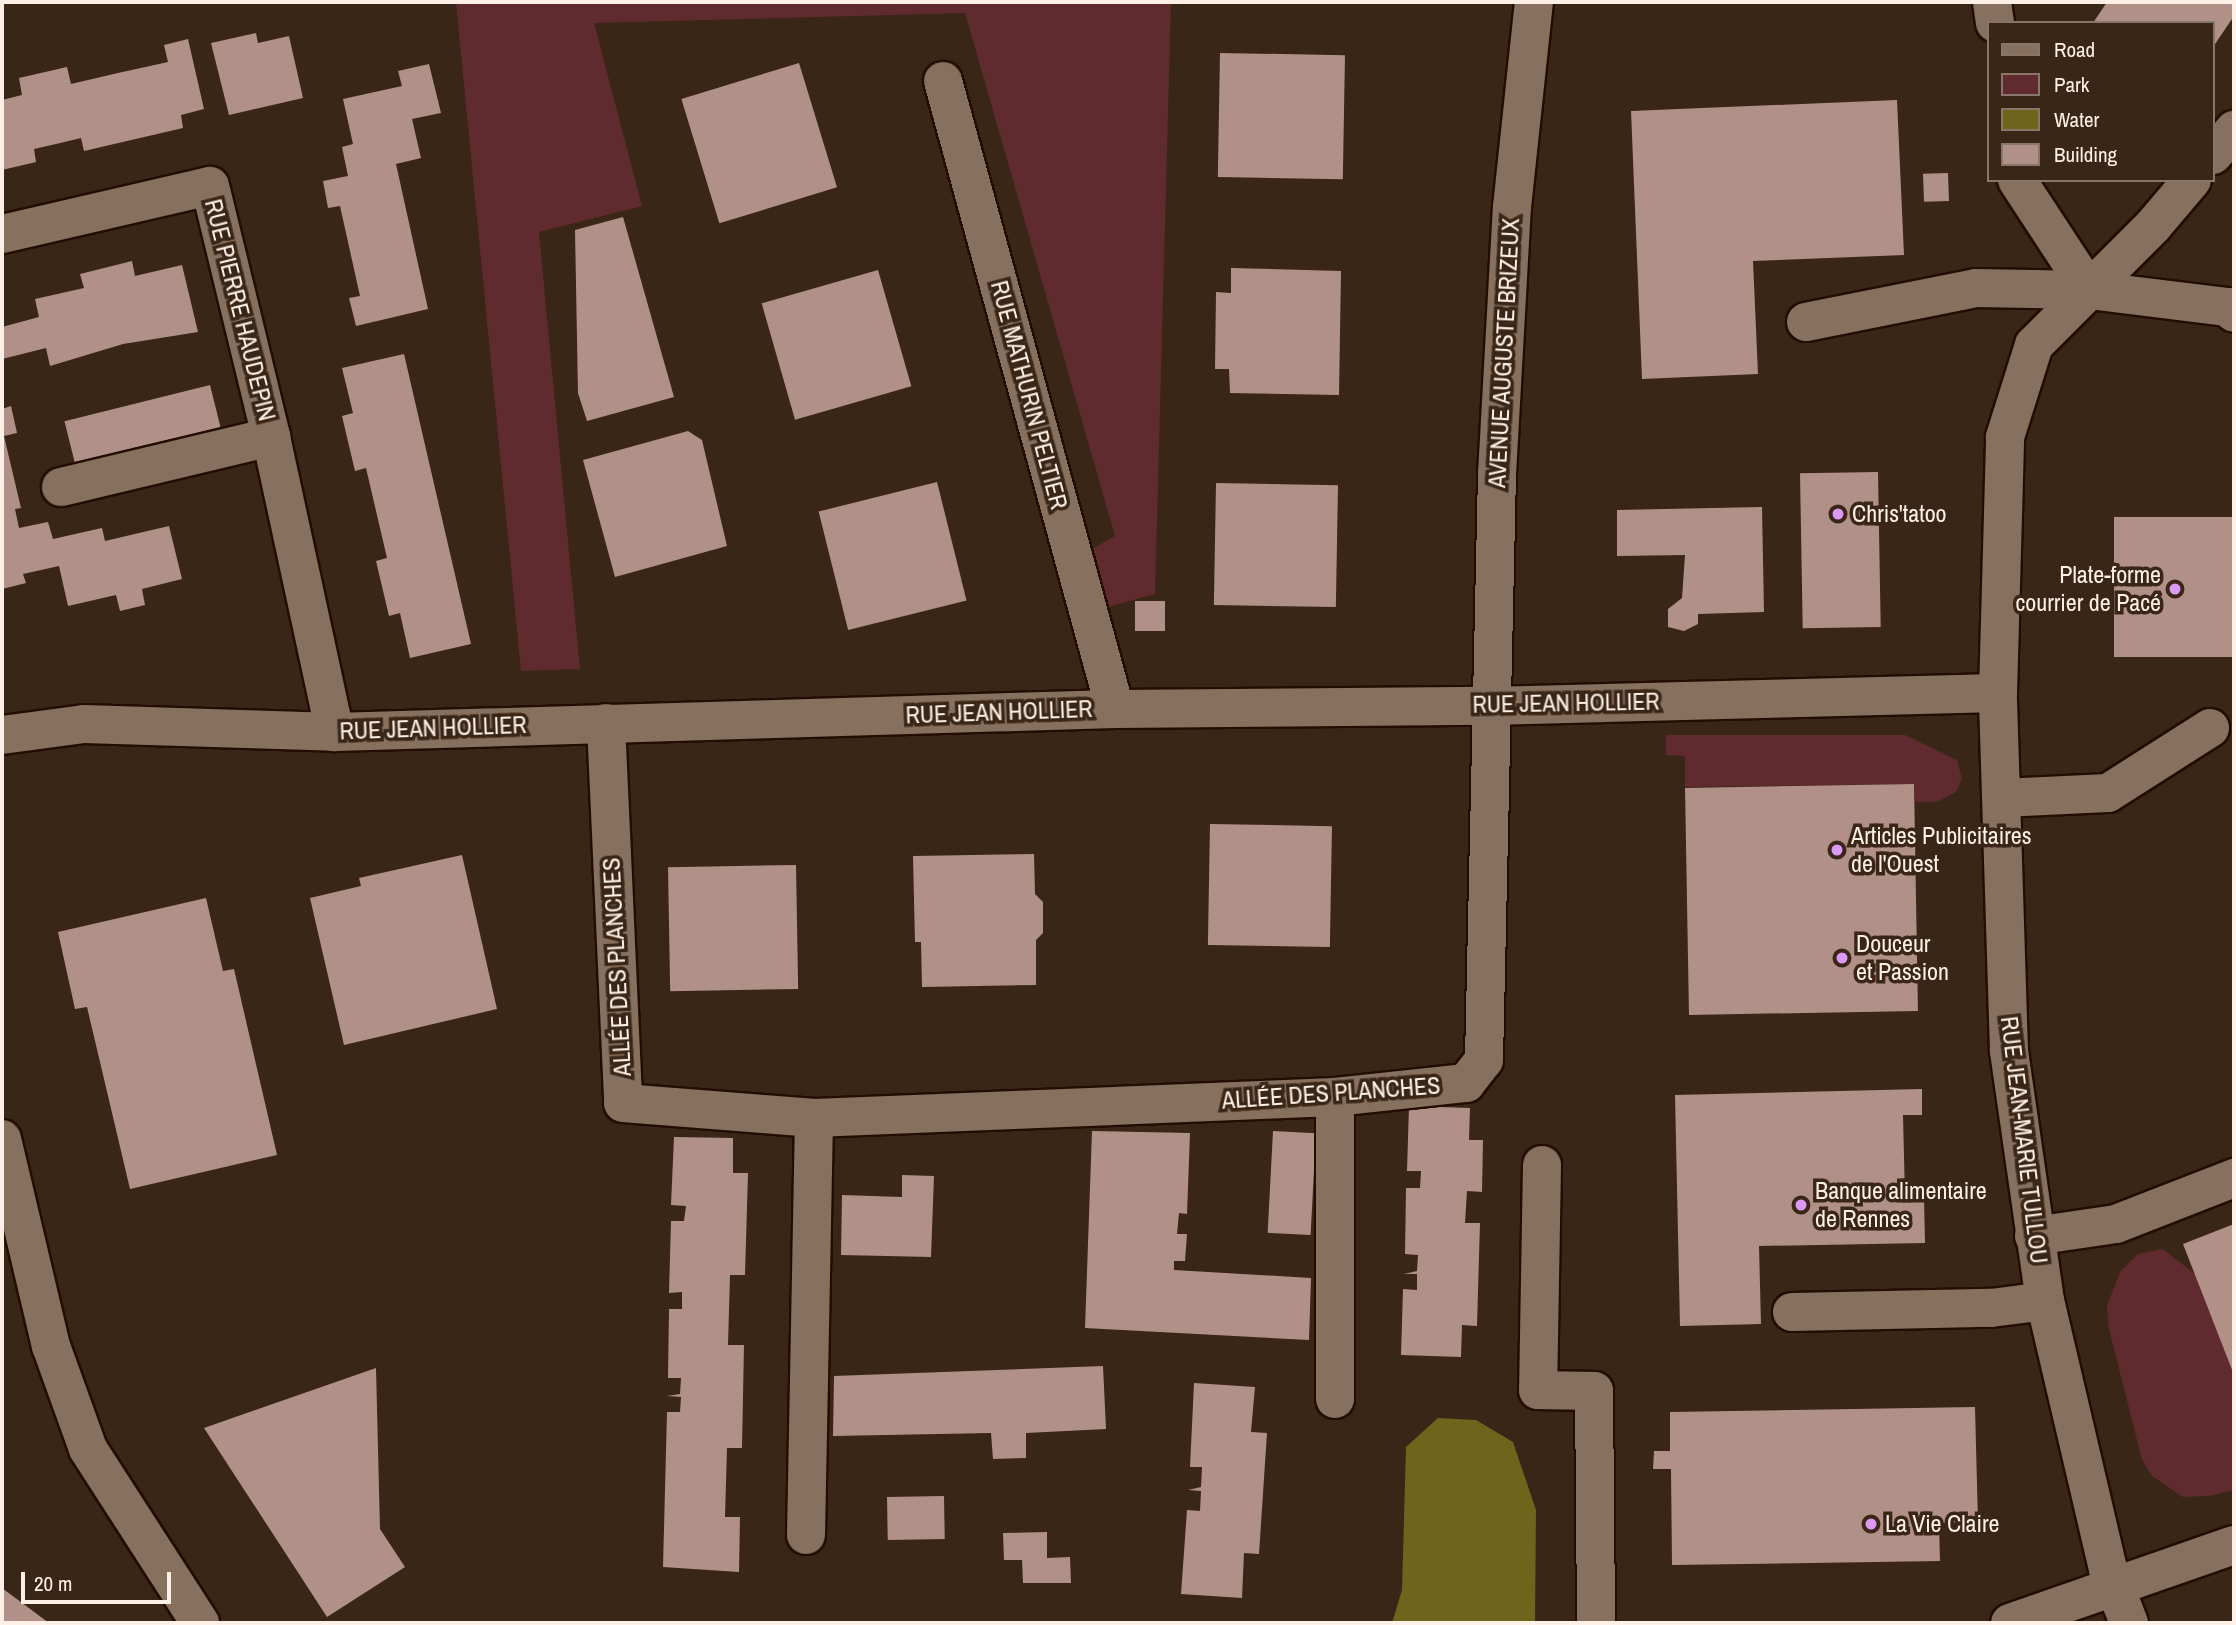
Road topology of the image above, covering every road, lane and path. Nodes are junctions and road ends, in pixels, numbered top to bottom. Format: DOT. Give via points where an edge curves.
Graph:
graph roads {
  1 [pos="1534,2"];
  2 [pos="1992,2"];
  3 [pos="1995,21"];
  4 [pos="943,81"];
  5 [pos="2234,130"];
  6 [pos="2215,153"];
  7 [pos="2018,182"];
  8 [pos="2190,182"];
  9 [pos="2,234"];
  10 [pos="2089,290"];
  11 [pos="2234,313"];
  12 [pos="1806,322"];
  13 [pos="271,438"];
  14 [pos="61,487"];
  15 [pos="1998,693"];
  16 [pos="1489,706"];
  17 [pos="1115,709"];
  18 [pos="606,723"];
  19 [pos="2210,728"];
  20 [pos="335,732"];
  21 [pos="2,735"];
  22 [pos="2001,798"];
  23 [pos="1335,1097"];
  24 [pos="814,1118"];
  25 [pos="2,1139"];
  26 [pos="1542,1166"];
  27 [pos="2234,1178"];
  28 [pos="2034,1236"];
  29 [pos="2045,1301"];
  30 [pos="1792,1312"];
  31 [pos="1335,1398"];
  32 [pos="806,1535"];
  33 [pos="2234,1545"];
  34 [pos="2122,1606"];
  35 [pos="200,1623"];
  36 [pos="1595,1623"];
  37 [pos="2010,1623"];
  1 -- 16 [label="street, AVENUE AUGUSTE BRIZEUX" via="1512,207"];
  2 -- 3 [label="street"];
  4 -- 17 [label="street, RUE MATHURIN PELTIER"];
  5 -- 6 [label="street"];
  7 -- 10 [label="street"];
  8 -- 10 [label="street, RUE JEAN-MARIE TULLOU"];
  9 -- 13 [label="street, RUE PIERRE HAUDEPIN" via="210,186"];
  10 -- 11 [label="street" via="2228,307"];
  10 -- 12 [label="street" via="1976,288"];
  10 -- 15 [label="street, RUE JEAN-MARIE TULLOU" via="2034,345 2005,437"];
  13 -- 14 [label="street, RUE PIERRE HAUDEPIN"];
  13 -- 20 [label="street, RUE PIERRE HAUDEPIN"];
  15 -- 16 [label="street, RUE JEAN HOLLIER"];
  15 -- 22 [label="street, RUE JEAN-MARIE TULLOU"];
  16 -- 17 [label="street, RUE JEAN HOLLIER"];
  16 -- 23 [label="street, ALLÉE DES PLANCHES" via="1484,1060 1466,1083"];
  17 -- 18 [label="street, RUE JEAN HOLLIER"];
  18 -- 20 [label="street, RUE JEAN HOLLIER"];
  18 -- 24 [label="street, ALLÉE DES PLANCHES" via="623,1103"];
  19 -- 22 [label="street" via="2108,793"];
  20 -- 21 [label="street, RUE JEAN HOLLIER" via="84,724"];
  22 -- 28 [label="street, RUE JEAN-MARIE TULLOU" via="2009,1051"];
  23 -- 24 [label="street, ALLÉE DES PLANCHES"];
  23 -- 31 [label="street"];
  24 -- 32 [label="street"];
  25 -- 35 [label="street" via="51,1346 88,1448"];
  26 -- 36 [label="street" via="1538,1390 1594,1391"];
  27 -- 28 [label="street" via="2116,1224"];
  28 -- 29 [label="street, RUE JEAN-MARIE TULLOU"];
  29 -- 30 [label="street" via="1991,1308"];
  29 -- 34 [label="street, RUE JEAN-MARIE TULLOU"];
  33 -- 34 [label="street"];
  34 -- 37 [label="street"];
}
